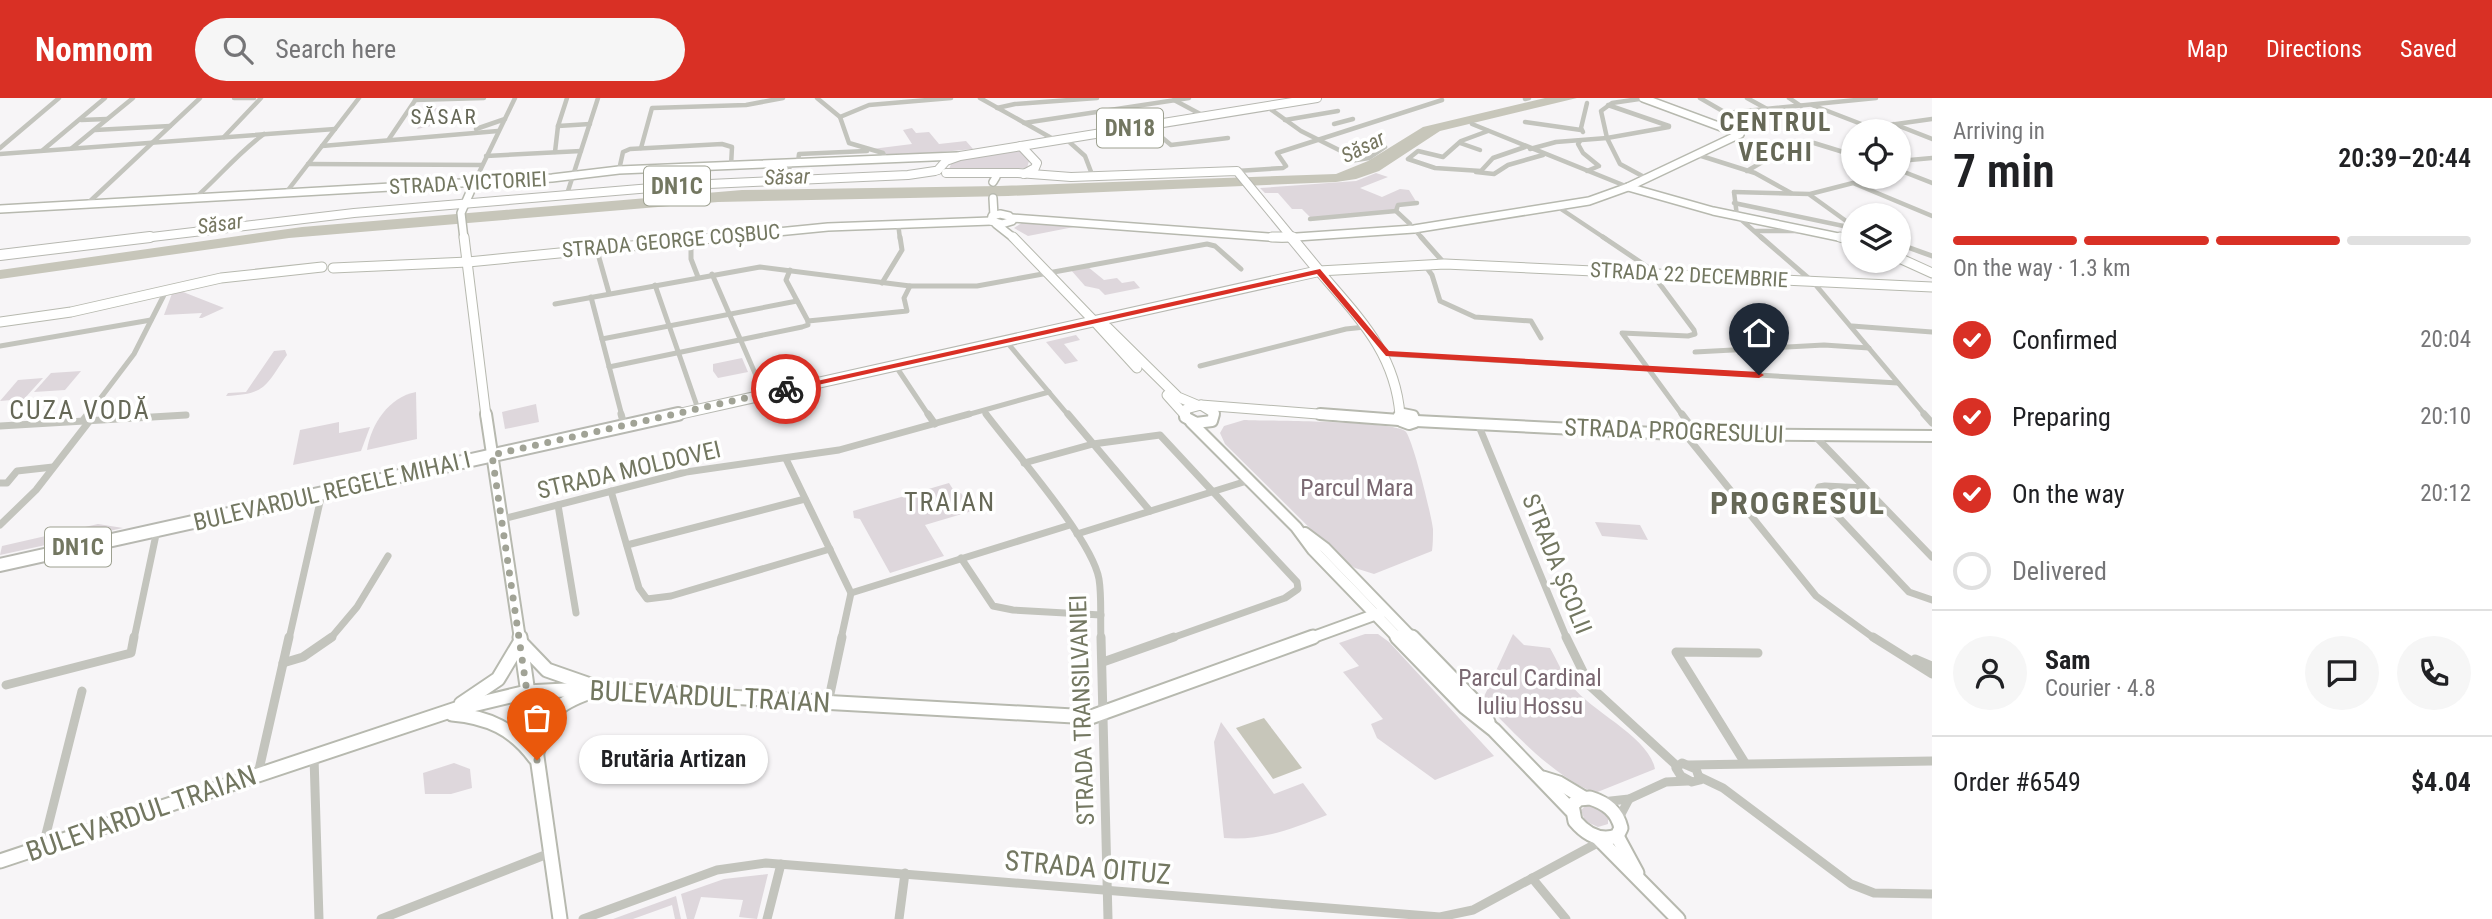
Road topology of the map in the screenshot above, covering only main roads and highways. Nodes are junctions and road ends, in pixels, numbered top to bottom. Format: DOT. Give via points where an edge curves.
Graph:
graph roads {
  1 [pos="1317,98"];
  2 [pos="1041,143"];
  3 [pos="1021,146"];
  4 [pos="981,153"];
  5 [pos="1035,159"];
  6 [pos="941,172"];
  7 [pos="1027,173"];
  8 [pos="908,175"];
  9 [pos="1046,175"];
  10 [pos="921,176"];
  11 [pos="992,177"];
  12 [pos="1252,189"];
  13 [pos="1292,238"];
  14 [pos="0,255"];
  15 [pos="0,565"];
  1 -- 2 [label="main road, STRADA VICTORIEI / DN18"];
  2 -- 3 [label="main road, STRADA VICTORIEI / DN18"];
  2 -- 5 [label="main road"];
  3 -- 4 [label="main road, STRADA VICTORIEI / DN1C"];
  3 -- 5 [label="main road"];
  4 -- 6 [label="main road, STRADA VICTORIEI / DN1C" via="950,161"];
  4 -- 6 [label="main road, STRADA VICTORIEI / DN1C" via="946,161"];
  5 -- 7 [label="main road" via="1035,168"];
  5 -- 9 [label="main road"];
  6 -- 8 [label="main road, DN1C"];
  6 -- 10 [label="main road"];
  6 -- 11 [label="main road, DN1C"];
  7 -- 9 [label="main road, DN1C"];
  7 -- 11 [label="main road, DN1C"];
  8 -- 10 [label="main road, DN1C"];
  8 -- 14 [label="main road, DN1C" via="888,166 788,179 567,194 463,208 326,215"];
  9 -- 12 [label="main road, DN1C" via="1237,171"];
  10 -- 11 [label="main road, DN1C"];
  12 -- 13 [label="main road"];
  13 -- 15 [label="main road, BULEVARDUL REGELE MIHAI I / DN1C" via="1320,271"];
}
